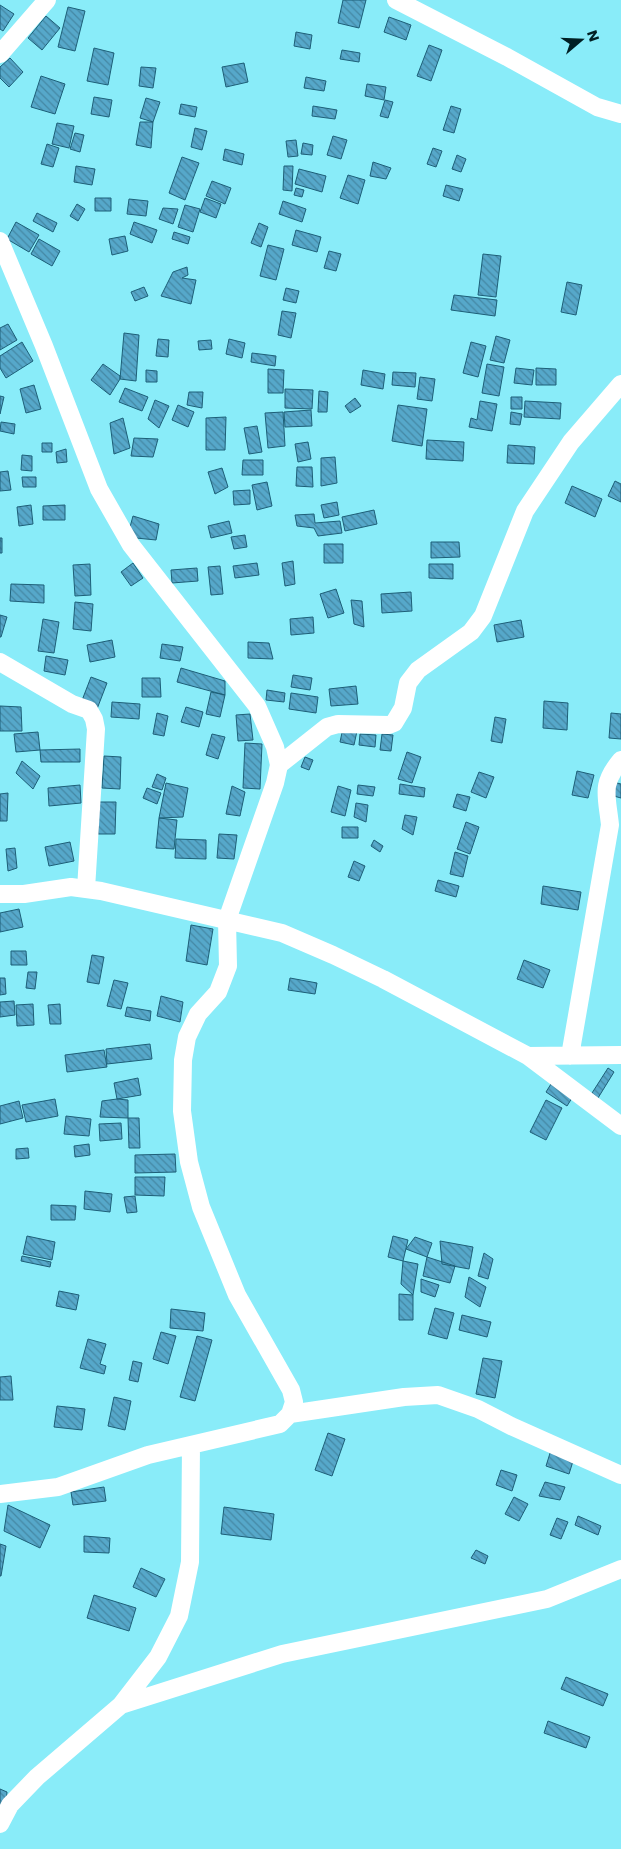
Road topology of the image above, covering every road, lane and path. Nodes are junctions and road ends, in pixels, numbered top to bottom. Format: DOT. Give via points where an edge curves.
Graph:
graph roads {
  1 [pos="48,0"];
  2 [pos="396,0"];
  3 [pos="0,54"];
  4 [pos="621,114"];
  5 [pos="0,241"];
  6 [pos="621,384"];
  7 [pos="0,662"];
  8 [pos="621,760"];
  9 [pos="279,765"];
  10 [pos="86,889"];
  11 [pos="0,894"];
  12 [pos="227,920"];
  13 [pos="621,1055"];
  14 [pos="528,1056"];
  15 [pos="570,1056"];
  16 [pos="621,1126"];
  17 [pos="290,1414"];
  18 [pos="191,1445"];
  19 [pos="621,1475"];
  20 [pos="0,1494"];
  21 [pos="621,1569"];
  22 [pos="121,1705"];
  23 [pos="0,1824"];
  1 -- 3 [label="street"];
  2 -- 4 [label="street" via="597,107"];
  5 -- 9 [label="street" via="99,488 132,545 257,706 275,747"];
  6 -- 9 [label="street" via="571,442 525,511 483,616 471,632 418,670 408,683 402,708 394,723 327,726"];
  7 -- 10 [label="street" via="72,704 89,710 94,719"];
  8 -- 15 [label="street" via="606,784 610,825"];
  9 -- 12 [label="street"];
  10 -- 11 [label="street" via="71,887"];
  10 -- 12 [label="street"];
  12 -- 14 [label="street" via="282,933 333,955"];
  12 -- 17 [label="street" via="228,966 218,992 198,1014 187,1037 182,1111 189,1162 201,1207 237,1295 290,1390 294,1402"];
  13 -- 15 [label="street"];
  14 -- 15 [label="street"];
  14 -- 16 [label="street"];
  17 -- 18 [label="street" via="280,1424"];
  17 -- 19 [label="street" via="438,1395 478,1409"];
  18 -- 20 [label="street" via="148,1455 58,1487"];
  18 -- 22 [label="street" via="190,1562 179,1616 158,1657"];
  21 -- 22 [label="street" via="547,1599 282,1654"];
  22 -- 23 [label="street" via="37,1777 10,1804"];
}
